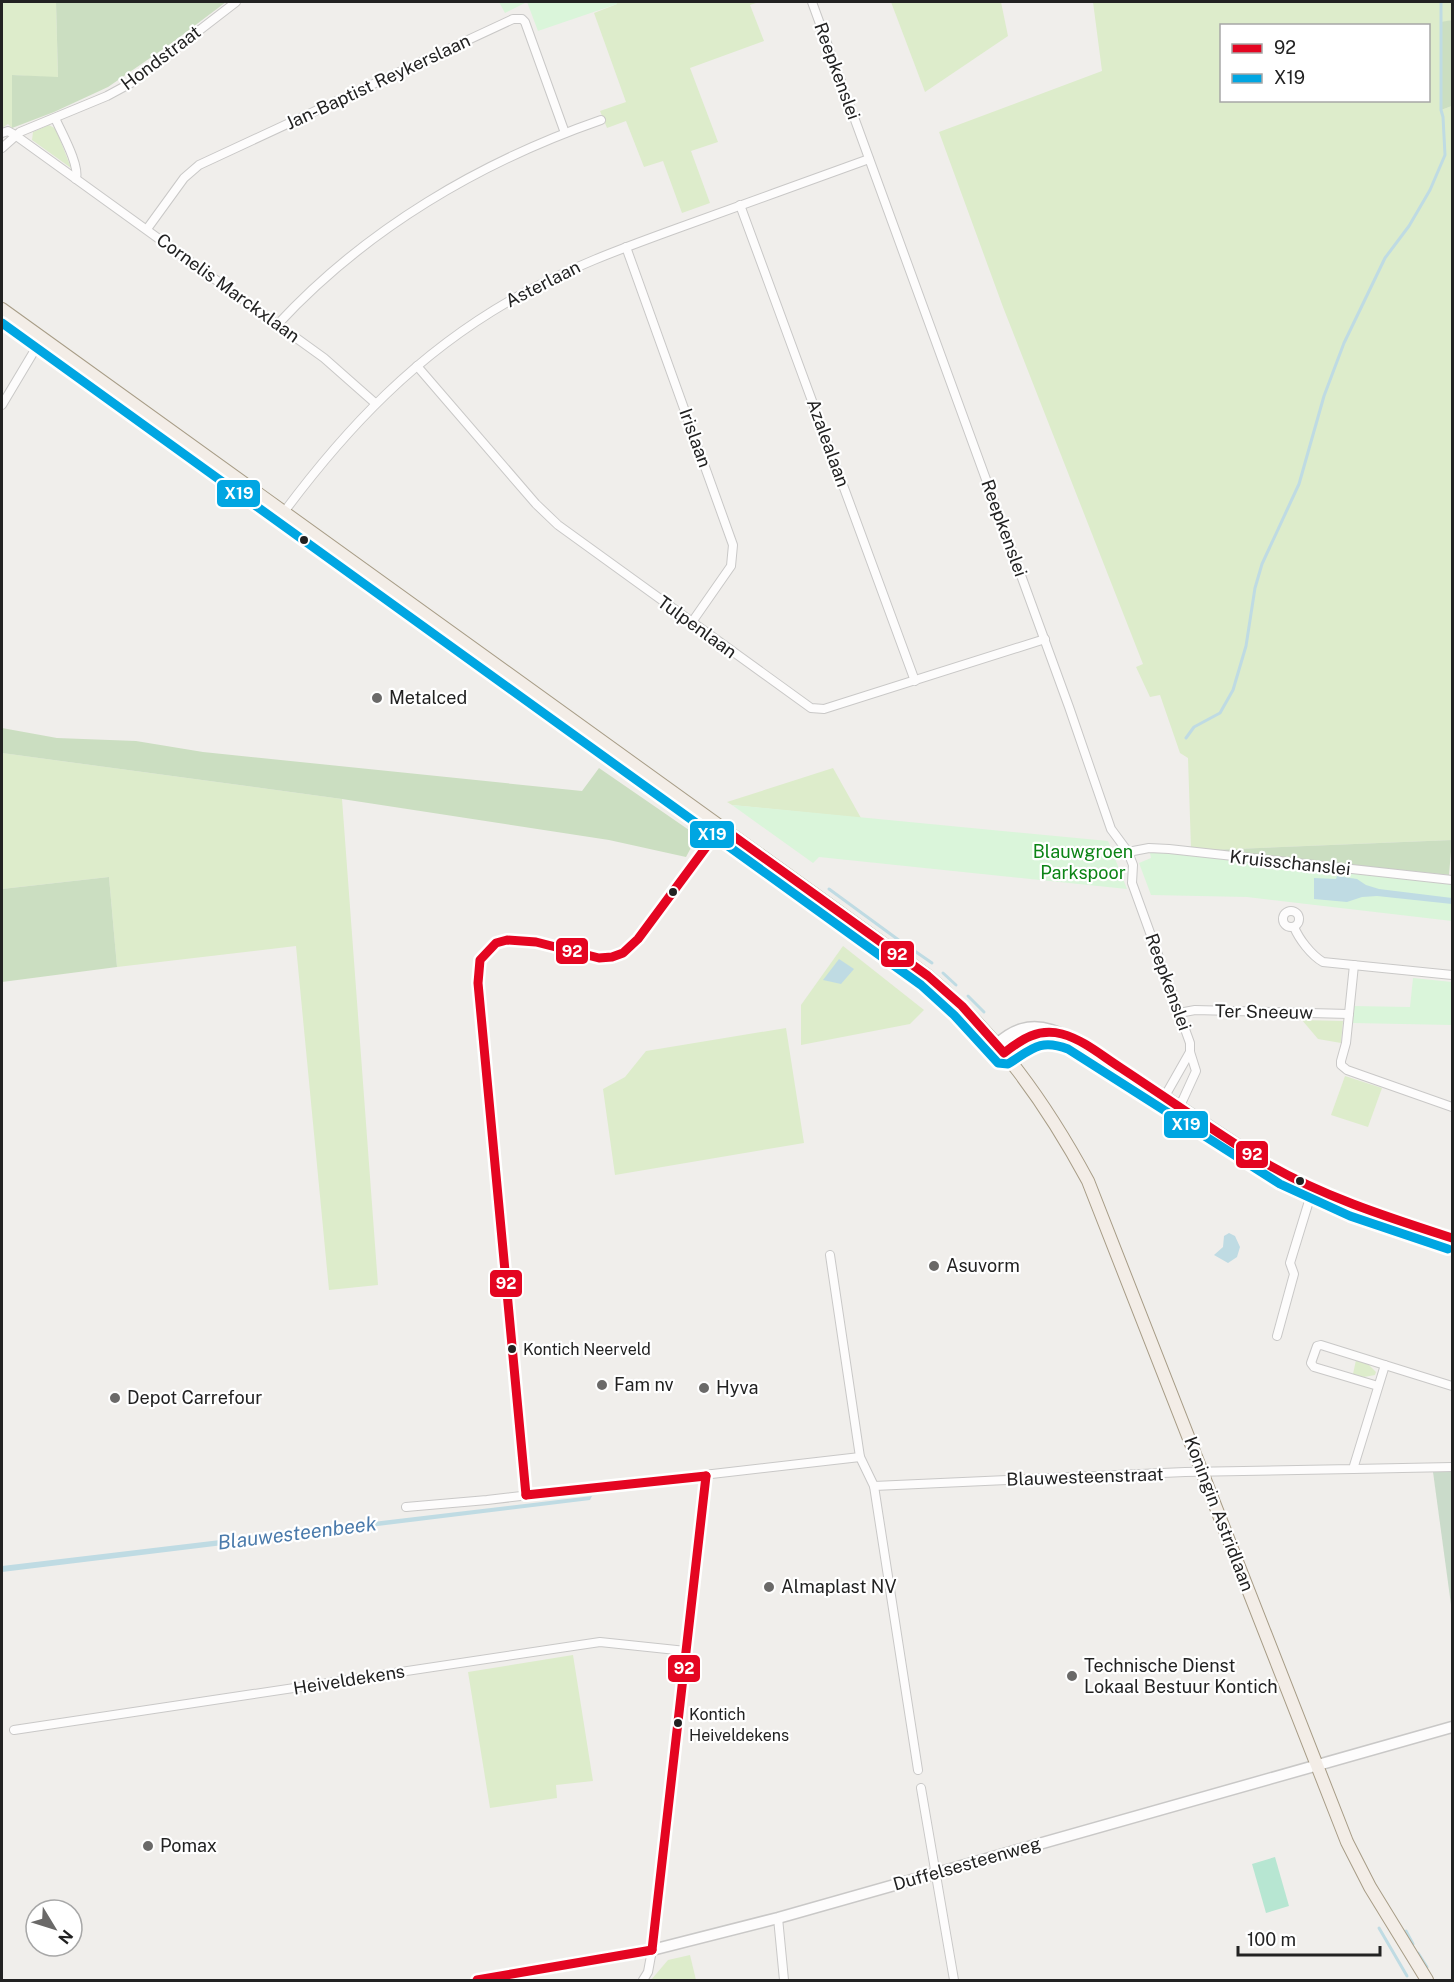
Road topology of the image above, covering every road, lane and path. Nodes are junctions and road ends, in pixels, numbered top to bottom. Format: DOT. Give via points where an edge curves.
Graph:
graph roads {
  1 [pos="236,2"];
  2 [pos="812,2"];
  3 [pos="55,118"];
  4 [pos="601,120"];
  5 [pos="2,133"];
  6 [pos="565,133"];
  7 [pos="15,135"];
  8 [pos="2,148"];
  9 [pos="869,159"];
  10 [pos="76,179"];
  11 [pos="740,205"];
  12 [pos="147,229"];
  13 [pos="626,247"];
  14 [pos="2,309"];
  15 [pos="278,324"];
  16 [pos="42,338"];
  17 [pos="417,366"];
  18 [pos="375,404"];
  19 [pos="2,405"];
  20 [pos="284,512"];
  21 [pos="692,622"];
  22 [pos="1045,639"];
  23 [pos="915,681"];
  24 [pos="721,827"];
  25 [pos="1128,852"];
  26 [pos="1452,880"];
  27 [pos="1294,927"];
  28 [pos="1354,965"];
  29 [pos="1452,975"];
  30 [pos="1179,1013"];
  31 [pos="1349,1014"];
  32 [pos="1000,1048"];
  33 [pos="1190,1052"];
  34 [pos="1165,1096"];
  35 [pos="1180,1106"];
  36 [pos="1452,1107"];
  37 [pos="1313,1188"];
  38 [pos="1452,1238"];
  39 [pos="830,1255"];
  40 [pos="1277,1336"];
  41 [pos="1385,1365"];
  42 [pos="1378,1386"];
  43 [pos="1452,1386"];
  44 [pos="860,1457"];
  45 [pos="1452,1467"];
  46 [pos="1353,1469"];
  47 [pos="1203,1472"];
  48 [pos="706,1476"];
  49 [pos="874,1486"];
  50 [pos="526,1496"];
  51 [pos="406,1507"];
  52 [pos="686,1651"];
  53 [pos="1452,1727"];
  54 [pos="14,1730"];
  55 [pos="1317,1765"];
  56 [pos="918,1770"];
  57 [pos="921,1788"];
  58 [pos="936,1873"];
  59 [pos="778,1918"];
  60 [pos="652,1950"];
  61 [pos="477,1980"];
  62 [pos="644,1980"];
  63 [pos="784,1980"];
  64 [pos="954,1980"];
  65 [pos="1427,1980"];
  1 -- 3 [label="street, Hondstraat" via="131,83"];
  2 -- 9 [label="street, Reepkenslei"];
  3 -- 7 [label="street, Hondstraat"];
  3 -- 10 [label="street" via="75,164"];
  4 -- 6 [label="street"];
  5 -- 7 [label="street"];
  6 -- 12 [label="street, Jan-Baptist Reykerslaan" via="525,22 513,19 199,165 184,178"];
  6 -- 15 [label="street" via="474,175 410,213 345,262"];
  7 -- 8 [label="street, Hondstraat"];
  7 -- 10 [label="street, Cornelis Marckxlaan"];
  9 -- 11 [label="street, Asterlaan"];
  9 -- 22 [label="street, Reepkenslei"];
  10 -- 12 [label="street, Cornelis Marckxlaan"];
  11 -- 13 [label="street, Asterlaan"];
  11 -- 23 [label="street, Azalealaan"];
  12 -- 15 [label="street, Cornelis Marckxlaan"];
  13 -- 17 [label="street, Asterlaan" via="569,270 510,301"];
  13 -- 21 [label="street, Irislaan" via="733,545 731,566"];
  14 -- 16 [label="main road, Koningin Astridlaan"];
  15 -- 18 [label="street, Cornelis Marckxlaan" via="333,364"];
  16 -- 19 [label="street"];
  16 -- 20 [label="main road, Koningin Astridlaan"];
  17 -- 18 [label="street, Asterlaan"];
  17 -- 21 [label="street, Tulpenlaan" via="548,516"];
  18 -- 20 [label="street, Asterlaan"];
  20 -- 24 [label="main road, Koningin Astridlaan"];
  21 -- 23 [label="street, Tulpenlaan" via="814,710"];
  22 -- 23 [label="street, Tulpenlaan"];
  22 -- 25 [label="street, Reepkenslei" via="1111,829"];
  24 -- 32 [label="main road, Koningin Astridlaan" via="928,976"];
  24 -- 50 [label="street" via="628,950 612,957 595,957 516,939 496,943 480,960 478,983"];
  25 -- 26 [label="street, Kruisschanslei" via="1169,849"];
  25 -- 30 [label="street, Reepkenslei" via="1133,864 1132,884"];
  27 -- 28 [label="street" via="1319,960"];
  28 -- 29 [label="street"];
  28 -- 31 [label="street"];
  30 -- 31 [label="street, Ter Sneeuw" via="1195,1010"];
  30 -- 33 [label="street, Reepkenslei"];
  31 -- 36 [label="street" via="1340,1063 1343,1067"];
  32 -- 34 [label="street" via="1021,1028 1059,1033"];
  32 -- 47 [label="main road, Koningin Astridlaan" via="1037,1095 1088,1181"];
  33 -- 34 [label="street, Reepkenslei"];
  33 -- 35 [label="street, Reepkenslei" via="1196,1071"];
  34 -- 35 [label="street"];
  35 -- 37 [label="street" via="1264,1162"];
  37 -- 38 [label="street"];
  37 -- 40 [label="street" via="1290,1263 1294,1274"];
  39 -- 44 [label="street"];
  41 -- 42 [label="street"];
  41 -- 42 [label="street" via="1321,1345 1317,1346 1311,1363"];
  41 -- 43 [label="street"];
  42 -- 46 [label="street"];
  44 -- 48 [label="street"];
  44 -- 49 [label="street"];
  45 -- 46 [label="street, Blauwesteenstraat"];
  46 -- 47 [label="street, Blauwesteenstraat"];
  47 -- 49 [label="street, Blauwesteenstraat"];
  47 -- 55 [label="main road, Koningin Astridlaan"];
  48 -- 50 [label="street"];
  48 -- 52 [label="street"];
  49 -- 56 [label="street"];
  50 -- 51 [label="street"];
  52 -- 54 [label="street, Heiveldekens" via="600,1642"];
  52 -- 60 [label="street"];
  53 -- 55 [label="street, Duffelsesteenweg"];
  55 -- 58 [label="street, Duffelsesteenweg"];
  55 -- 65 [label="main road, Koningin Astridlaan" via="1347,1842 1370,1887"];
  57 -- 58 [label="street"];
  58 -- 59 [label="street, Duffelsesteenweg"];
  58 -- 64 [label="street"];
  59 -- 60 [label="street, Duffelsesteenweg"];
  59 -- 63 [label="street"];
  60 -- 61 [label="street, Duffelsesteenweg"];
  60 -- 62 [label="street"];
}
